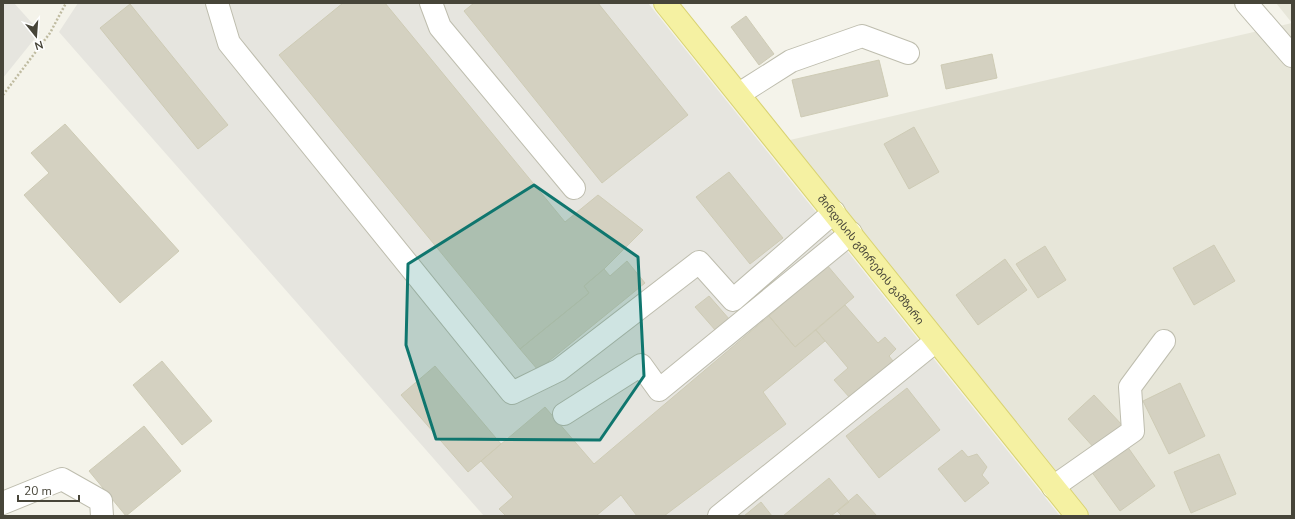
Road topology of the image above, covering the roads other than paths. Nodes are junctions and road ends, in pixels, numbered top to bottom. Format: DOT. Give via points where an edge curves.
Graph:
graph roads {
  1 [pos="217,3"];
  2 [pos="431,3"];
  3 [pos="665,3"];
  4 [pos="1246,3"];
  5 [pos="908,53"];
  6 [pos="1292,56"];
  7 [pos="739,94"];
  8 [pos="574,188"];
  9 [pos="834,212"];
  10 [pos="851,233"];
  11 [pos="936,341"];
  12 [pos="1164,341"];
  13 [pos="564,414"];
  14 [pos="1053,487"];
  15 [pos="3,503"];
  16 [pos="102,516"];
  17 [pos="719,516"];
  18 [pos="1077,516"];
  1 -- 9 [label="street" via="228,43 512,393 559,370 698,262 733,300"];
  2 -- 8 [label="street" via="440,26"];
  3 -- 7 [label="main road, შინდისის გმირების გამზირი"];
  4 -- 6 [label="street"];
  5 -- 7 [label="street" via="862,36 790,61"];
  7 -- 9 [label="main road, შინდისის გმირების გამზირი"];
  9 -- 10 [label="main road, შინდისის გმირების გამზირი"];
  10 -- 11 [label="main road, შინდისის გმირების გამზირი"];
  10 -- 13 [label="street" via="659,390 641,365"];
  11 -- 14 [label="main road, შინდისის გმირების გამზირი"];
  11 -- 17 [label="street"];
  12 -- 14 [label="street" via="1130,387 1133,431"];
  14 -- 18 [label="main road, შინდისის გმირების გამზირი"];
  15 -- 16 [label="street" via="62,479 101,501"];
}
